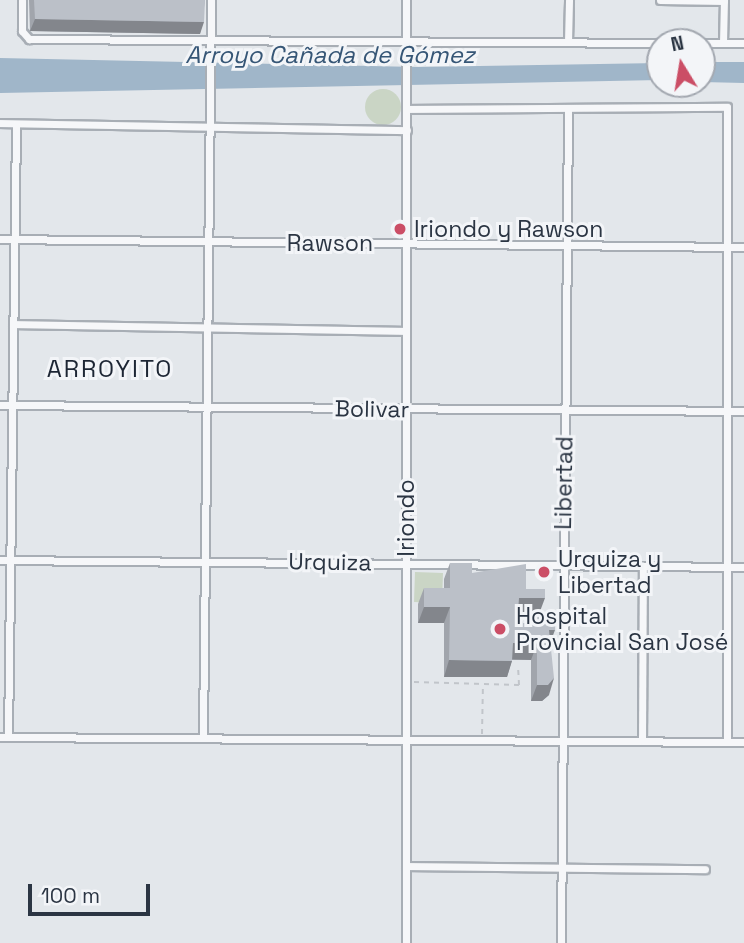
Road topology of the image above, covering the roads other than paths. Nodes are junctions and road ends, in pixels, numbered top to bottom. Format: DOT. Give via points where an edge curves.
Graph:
graph roads {
  1 [pos="22,0"];
  2 [pos="211,0"];
  3 [pos="406,0"];
  4 [pos="569,0"];
  5 [pos="660,0"];
  6 [pos="724,0"];
  7 [pos="405,41"];
  8 [pos="568,42"];
  9 [pos="646,43"];
  10 [pos="716,43"];
  11 [pos="723,43"];
  12 [pos="744,43"];
  13 [pos="210,44"];
  14 [pos="568,108"];
  15 [pos="406,109"];
  16 [pos="0,123"];
  17 [pos="16,124"];
  18 [pos="211,127"];
  19 [pos="407,130"];
  20 [pos="0,239"];
  21 [pos="15,239"];
  22 [pos="209,243"];
  23 [pos="407,244"];
  24 [pos="568,245"];
  25 [pos="728,246"];
  26 [pos="744,247"];
  27 [pos="13,324"];
  28 [pos="207,328"];
  29 [pos="406,331"];
  30 [pos="0,405"];
  31 [pos="11,405"];
  32 [pos="206,407"];
  33 [pos="565,409"];
  34 [pos="406,410"];
  35 [pos="725,411"];
  36 [pos="744,411"];
  37 [pos="4,560"];
  38 [pos="204,560"];
  39 [pos="407,563"];
  40 [pos="563,565"];
  41 [pos="643,566"];
  42 [pos="723,567"];
  43 [pos="744,567"];
  44 [pos="4,737"];
  45 [pos="203,737"];
  46 [pos="406,738"];
  47 [pos="563,740"];
  48 [pos="642,741"];
  49 [pos="727,742"];
  50 [pos="744,742"];
  51 [pos="406,866"];
  52 [pos="561,867"];
  53 [pos="705,869"];
  54 [pos="406,943"];
  55 [pos="561,943"];
  1 -- 13 [label="street" via="23,37"];
  2 -- 13 [label="street"];
  3 -- 7 [label="street"];
  4 -- 8 [label="street"];
  5 -- 6 [label="street"];
  6 -- 11 [label="street"];
  7 -- 8 [label="street"];
  7 -- 13 [label="street"];
  7 -- 15 [label="street, Iriondo"];
  8 -- 9 [label="street"];
  10 -- 11 [label="street"];
  11 -- 12 [label="street"];
  13 -- 18 [label="street"];
  14 -- 15 [label="street"];
  14 -- 24 [label="street, Libertad"];
  14 -- 25 [label="street" via="727,107"];
  15 -- 19 [label="street, Iriondo"];
  16 -- 17 [label="street"];
  17 -- 18 [label="street"];
  17 -- 21 [label="street"];
  18 -- 19 [label="street"];
  18 -- 22 [label="street"];
  19 -- 23 [label="street, Iriondo"];
  20 -- 21 [label="street, Rawson"];
  21 -- 22 [label="street, Rawson"];
  21 -- 27 [label="street"];
  22 -- 23 [label="street, Rawson"];
  22 -- 28 [label="street"];
  23 -- 24 [label="street, Rawson"];
  23 -- 29 [label="street, Iriondo"];
  24 -- 25 [label="street, Rawson"];
  24 -- 33 [label="street, Libertad"];
  25 -- 26 [label="street, Rawson"];
  25 -- 35 [label="street"];
  27 -- 28 [label="street"];
  27 -- 31 [label="street"];
  28 -- 29 [label="street"];
  28 -- 32 [label="street"];
  29 -- 34 [label="street, Iriondo"];
  30 -- 31 [label="street, Bolivar"];
  31 -- 32 [label="street, Bolivar"];
  31 -- 37 [label="street"];
  32 -- 34 [label="street, Bolivar"];
  32 -- 38 [label="street"];
  33 -- 34 [label="street, Bolivar"];
  33 -- 35 [label="street, Bolivar"];
  33 -- 40 [label="street, Libertad"];
  34 -- 39 [label="street, Iriondo"];
  35 -- 36 [label="street, Bolivar"];
  35 -- 42 [label="street"];
  37 -- 38 [label="street, Urquiza"];
  37 -- 44 [label="street"];
  38 -- 39 [label="street, Urquiza"];
  38 -- 45 [label="street"];
  39 -- 40 [label="street, Urquiza"];
  39 -- 46 [label="street, Iriondo"];
  40 -- 41 [label="street, Urquiza"];
  40 -- 47 [label="street, Libertad"];
  41 -- 42 [label="street, Urquiza"];
  41 -- 48 [label="street"];
  42 -- 43 [label="street, Urquiza"];
  42 -- 49 [label="street"];
  44 -- 45 [label="street"];
  45 -- 46 [label="street"];
  46 -- 47 [label="street"];
  46 -- 51 [label="street, Iriondo"];
  47 -- 48 [label="street"];
  47 -- 52 [label="street, Libertad"];
  48 -- 49 [label="street"];
  49 -- 50 [label="street"];
  51 -- 52 [label="street"];
  51 -- 54 [label="street, Iriondo"];
  52 -- 53 [label="street"];
  52 -- 55 [label="street, Libertad"];
}
